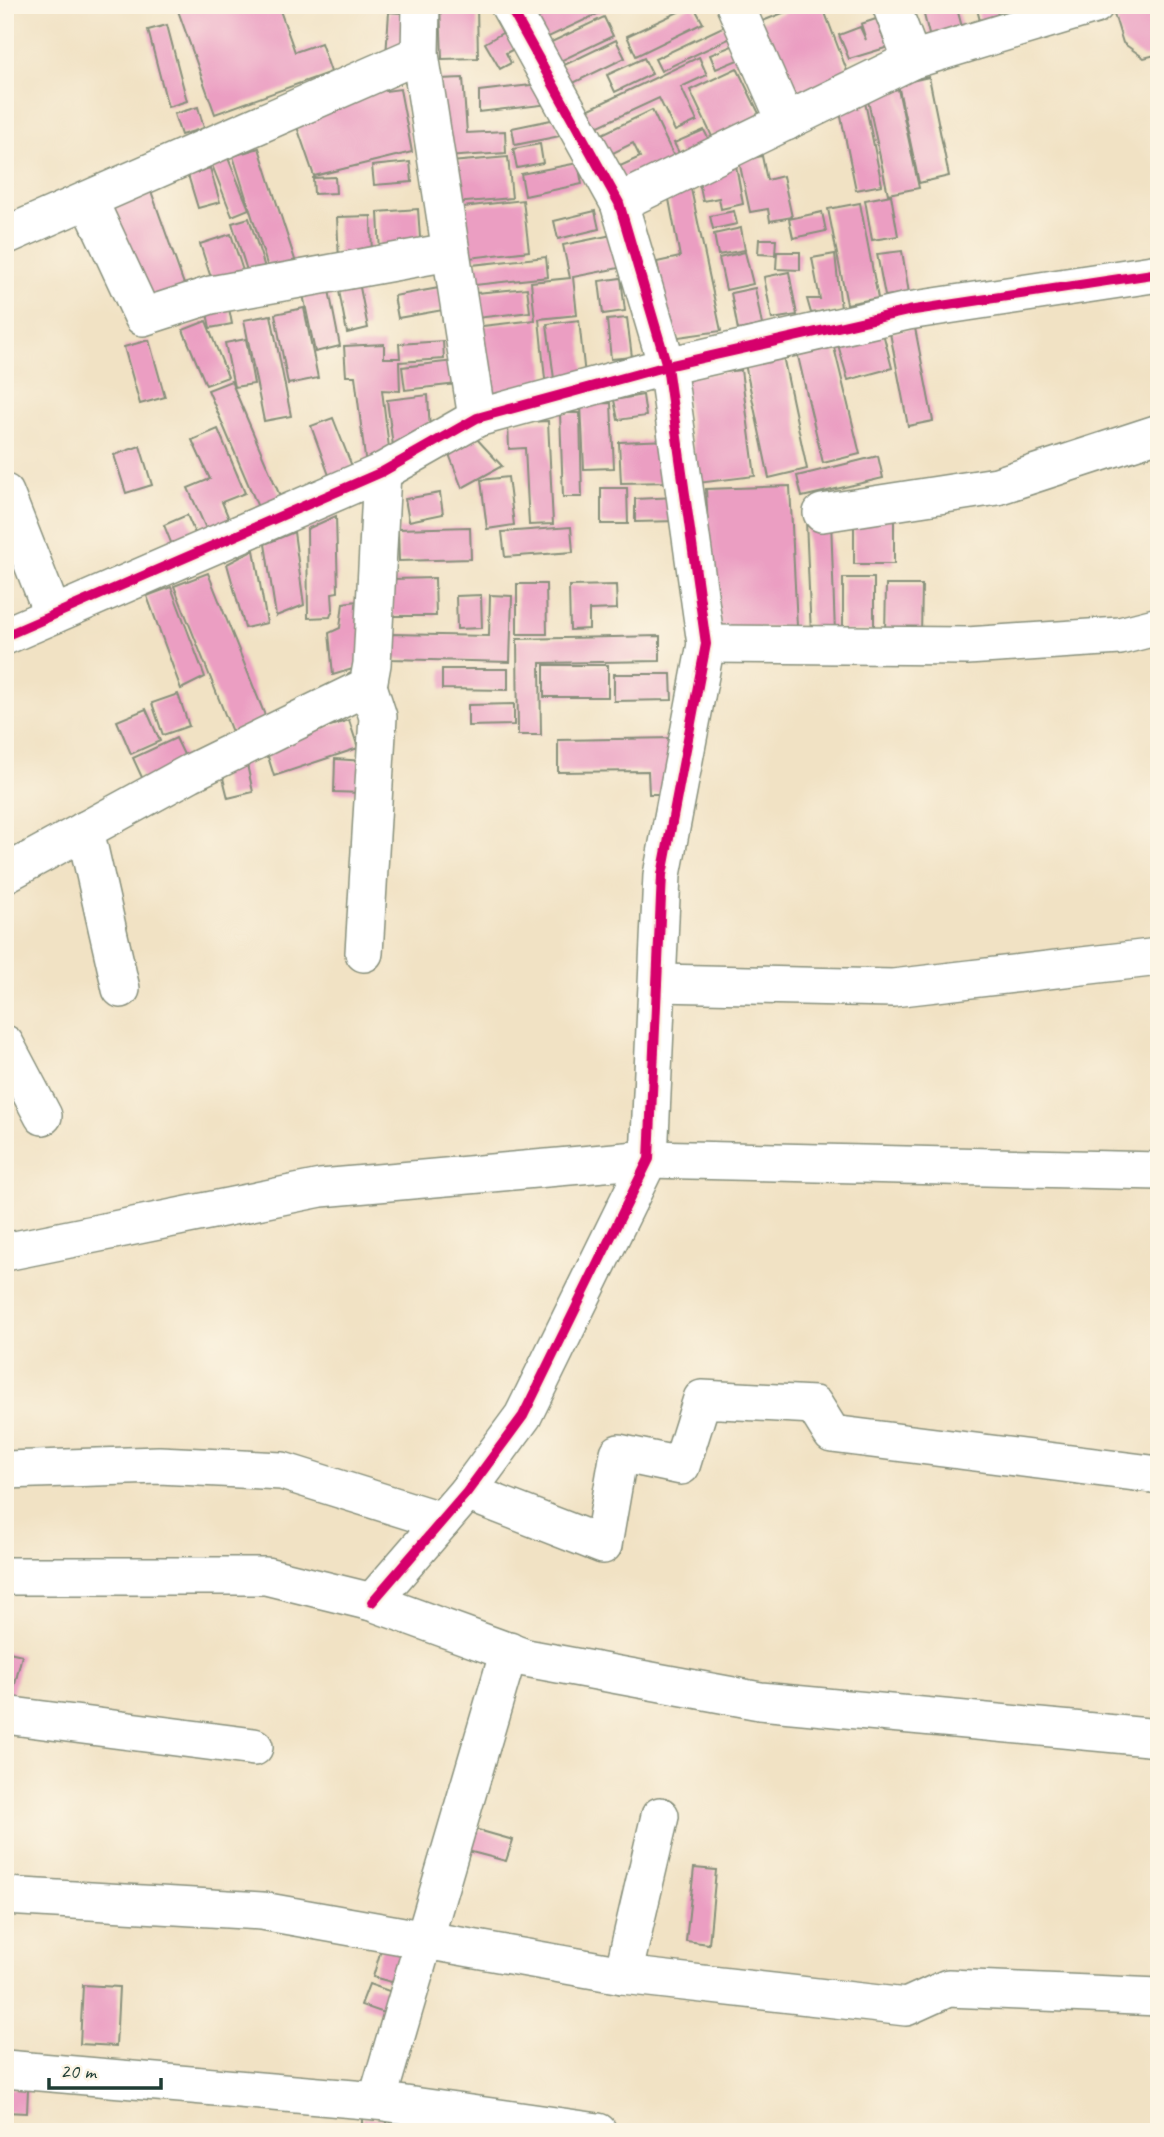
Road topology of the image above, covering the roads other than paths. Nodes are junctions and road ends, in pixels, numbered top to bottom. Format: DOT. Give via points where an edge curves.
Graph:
graph roads {
  1 [pos="421,5"];
  2 [pos="509,5"];
  3 [pos="735,5"];
  4 [pos="891,5"];
  5 [pos="1095,5"];
  6 [pos="1012,18"];
  7 [pos="419,54"];
  8 [pos="912,60"];
  9 [pos="786,122"];
  10 [pos="89,201"];
  11 [pos="619,202"];
  12 [pos="8,228"];
  13 [pos="449,252"];
  14 [pos="1159,273"];
  15 [pos="667,366"];
  16 [pos="477,418"];
  17 [pos="1159,433"];
  18 [pos="382,472"];
  19 [pos="5,493"];
  20 [pos="822,513"];
  21 [pos="53,615"];
  22 [pos="1159,625"];
  23 [pos="5,636"];
  24 [pos="706,644"];
  25 [pos="368,686"];
  26 [pos="85,830"];
  27 [pos="5,874"];
  28 [pos="365,953"];
  29 [pos="1159,957"];
  30 [pos="659,984"];
  31 [pos="121,989"];
  32 [pos="5,1044"];
  33 [pos="43,1116"];
  34 [pos="649,1159"];
  35 [pos="1159,1171"];
  36 [pos="5,1252"];
  37 [pos="5,1470"];
  38 [pos="1159,1475"];
  39 [pos="467,1492"];
  40 [pos="442,1521"];
  41 [pos="5,1576"];
  42 [pos="372,1602"];
  43 [pos="509,1651"];
  44 [pos="5,1715"];
  45 [pos="1159,1738"];
  46 [pos="254,1747"];
  47 [pos="660,1816"];
  48 [pos="5,1896"];
  49 [pos="424,1937"];
  50 [pos="623,1975"];
  51 [pos="1159,1997"];
  52 [pos="5,2068"];
  53 [pos="377,2101"];
  54 [pos="487,2125"];
  55 [pos="598,2132"];
  1 -- 7 [label="street"];
  2 -- 11 [label="street"];
  3 -- 9 [label="street"];
  4 -- 8 [label="street"];
  5 -- 6 [label="street"];
  6 -- 8 [label="street"];
  7 -- 10 [label="street"];
  7 -- 13 [label="street"];
  8 -- 9 [label="street"];
  9 -- 11 [label="street"];
  10 -- 12 [label="street"];
  10 -- 13 [label="street" via="142,317 211,295"];
  11 -- 15 [label="street"];
  13 -- 16 [label="street"];
  14 -- 15 [label="street" via="908,312"];
  15 -- 16 [label="street"];
  15 -- 24 [label="street"];
  16 -- 18 [label="street"];
  17 -- 20 [label="street" via="997,486"];
  18 -- 21 [label="street"];
  18 -- 25 [label="street"];
  19 -- 21 [label="street"];
  21 -- 23 [label="street"];
  22 -- 24 [label="street" via="1120,636 967,646"];
  24 -- 30 [label="street" via="662,875"];
  25 -- 26 [label="street"];
  25 -- 28 [label="street" via="378,716"];
  26 -- 27 [label="street"];
  26 -- 31 [label="street"];
  29 -- 30 [label="street" via="893,988"];
  30 -- 34 [label="street"];
  32 -- 33 [label="street"];
  34 -- 35 [label="street"];
  34 -- 36 [label="street" via="321,1188"];
  34 -- 39 [label="street" via="523,1416"];
  37 -- 40 [label="street" via="159,1465 282,1471"];
  38 -- 39 [label="street" via="832,1434 814,1405 702,1399 681,1466 619,1453 603,1545"];
  39 -- 40 [label="street"];
  40 -- 42 [label="street"];
  41 -- 42 [label="street" via="266,1576"];
  42 -- 43 [label="street"];
  43 -- 45 [label="street" via="526,1658 760,1701"];
  43 -- 49 [label="street"];
  44 -- 46 [label="street"];
  47 -- 50 [label="street"];
  48 -- 49 [label="street" via="262,1911"];
  49 -- 50 [label="street"];
  49 -- 53 [label="street"];
  50 -- 51 [label="street" via="905,2007 947,1988"];
  52 -- 53 [label="street"];
  53 -- 54 [label="street"];
  54 -- 55 [label="street"];
}
